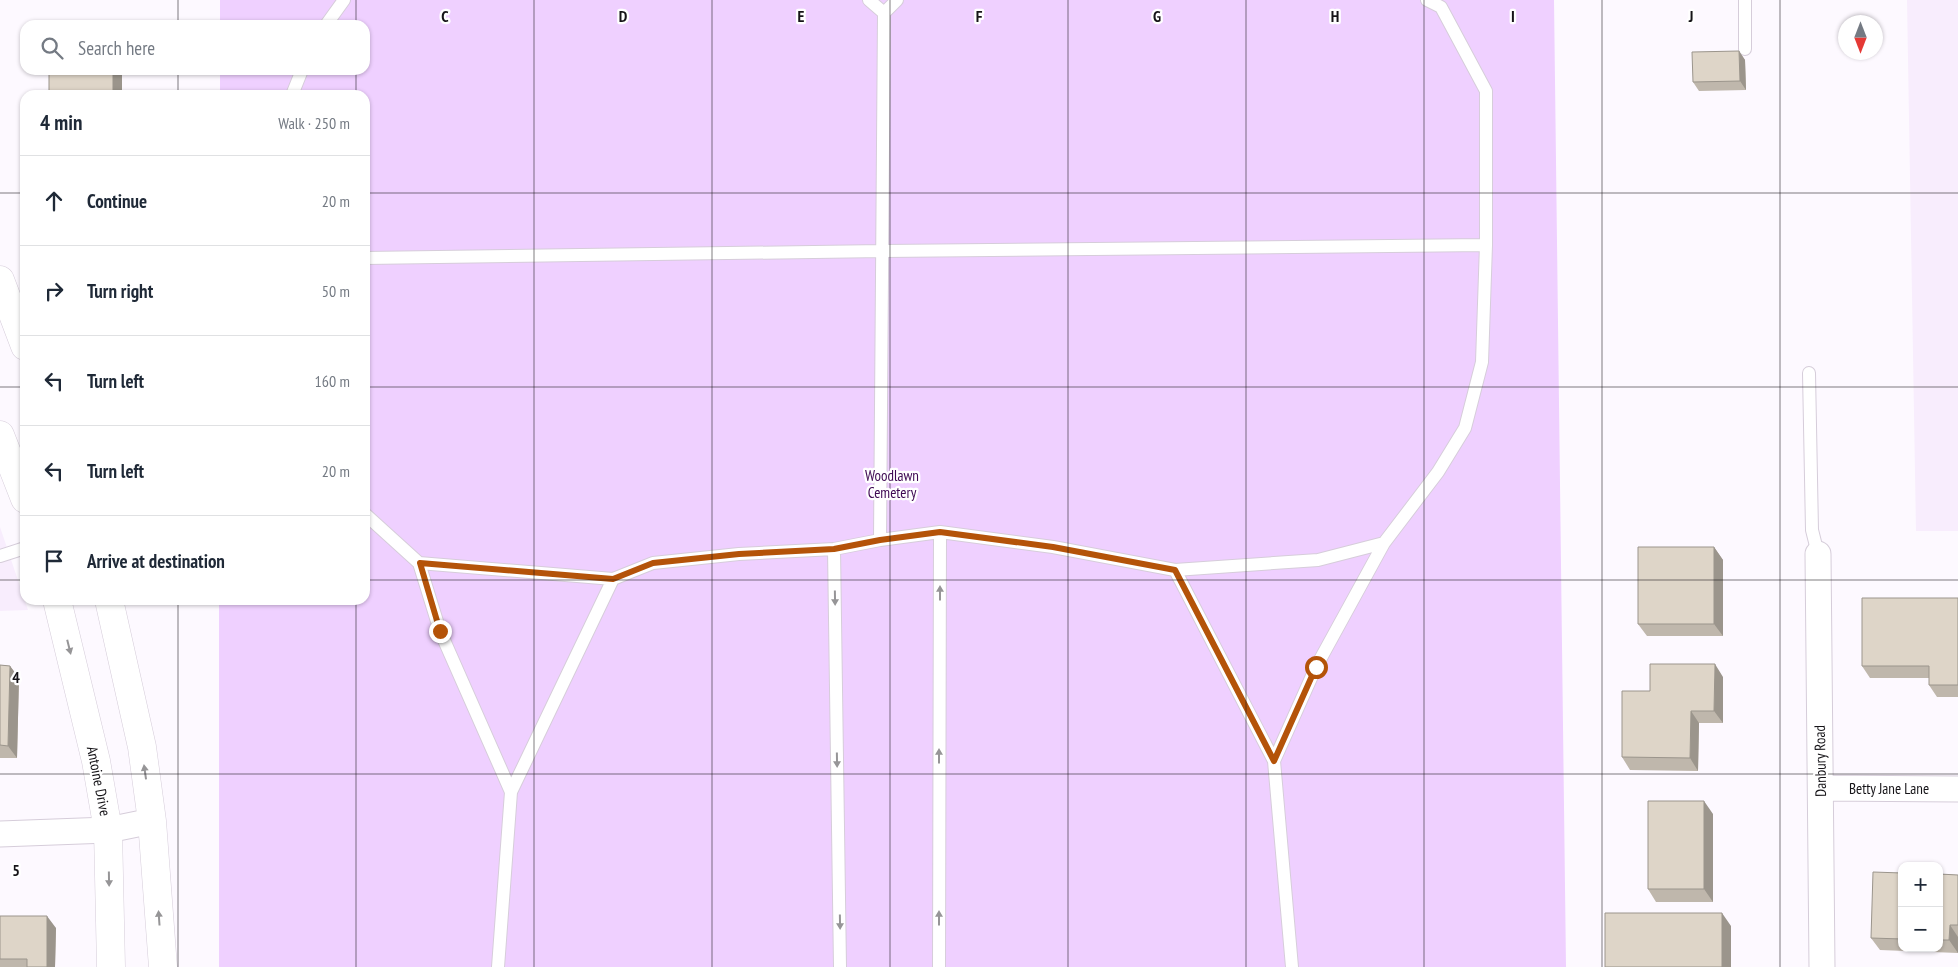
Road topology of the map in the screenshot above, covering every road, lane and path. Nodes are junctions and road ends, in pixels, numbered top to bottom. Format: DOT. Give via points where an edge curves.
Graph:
graph roads {
  1 [pos="344,0"];
  2 [pos="869,0"];
  3 [pos="897,0"];
  4 [pos="1427,0"];
  5 [pos="1745,0"];
  6 [pos="884,12"];
  7 [pos="330,20"];
  8 [pos="1745,50"];
  9 [pos="300,75"];
  10 [pos="294,90"];
  11 [pos="1486,246"];
  12 [pos="883,251"];
  13 [pos="370,258"];
  14 [pos="0,280"];
  15 [pos="20,333"];
  16 [pos="1809,373"];
  17 [pos="0,435"];
  18 [pos="20,486"];
  19 [pos="370,518"];
  20 [pos="940,532"];
  21 [pos="880,540"];
  22 [pos="1384,543"];
  23 [pos="834,549"];
  24 [pos="20,550"];
  25 [pos="1818,554"];
  26 [pos="0,556"];
  27 [pos="420,563"];
  28 [pos="1175,570"];
  29 [pos="613,579"];
  30 [pos="58,605"];
  31 [pos="110,605"];
  32 [pos="1274,761"];
  33 [pos="1821,788"];
  34 [pos="1958,789"];
  35 [pos="511,792"];
  36 [pos="152,821"];
  37 [pos="108,830"];
  38 [pos="0,834"];
  39 [pos="111,967"];
  40 [pos="163,967"];
  41 [pos="498,967"];
  42 [pos="840,967"];
  43 [pos="939,967"];
  44 [pos="1292,967"];
  45 [pos="1822,967"];
  1 -- 7 [label="lane"];
  2 -- 6 [label="lane"];
  3 -- 6 [label="lane"];
  4 -- 11 [label="lane" via="1440,7 1486,90"];
  5 -- 8 [label="lane"];
  6 -- 12 [label="lane"];
  9 -- 10 [label="lane"];
  11 -- 12 [label="lane"];
  11 -- 22 [label="lane" via="1482,362 1465,428 1438,472"];
  12 -- 13 [label="lane"];
  12 -- 21 [label="lane"];
  14 -- 15 [label="main road"];
  16 -- 25 [label="lane" via="1812,530"];
  17 -- 18 [label="main road"];
  19 -- 27 [label="lane"];
  20 -- 21 [label="lane"];
  20 -- 28 [label="lane" via="1053,547"];
  43 -- 20 [label="lane, one-way"];
  21 -- 23 [label="lane"];
  22 -- 28 [label="lane" via="1318,560"];
  22 -- 32 [label="lane" via="1316,667"];
  23 -- 29 [label="lane" via="653,563"];
  23 -- 42 [label="lane, one-way"];
  24 -- 26 [label="lane"];
  25 -- 33 [label="street, Danbury Road"];
  27 -- 29 [label="lane"];
  27 -- 35 [label="lane" via="440,631"];
  28 -- 32 [label="lane"];
  29 -- 35 [label="lane"];
  30 -- 37 [label="main road, Antoine Drive, one-way" via="96,761"];
  36 -- 31 [label="main road, one-way" via="142,747"];
  32 -- 44 [label="lane"];
  33 -- 34 [label="street, Betty Jane Lane"];
  33 -- 45 [label="street, Danbury Road"];
  35 -- 41 [label="lane"];
  36 -- 37 [label="street"];
  40 -- 36 [label="main road, one-way"];
  37 -- 38 [label="street"];
  37 -- 39 [label="main road, Antoine Drive, one-way"];
}
